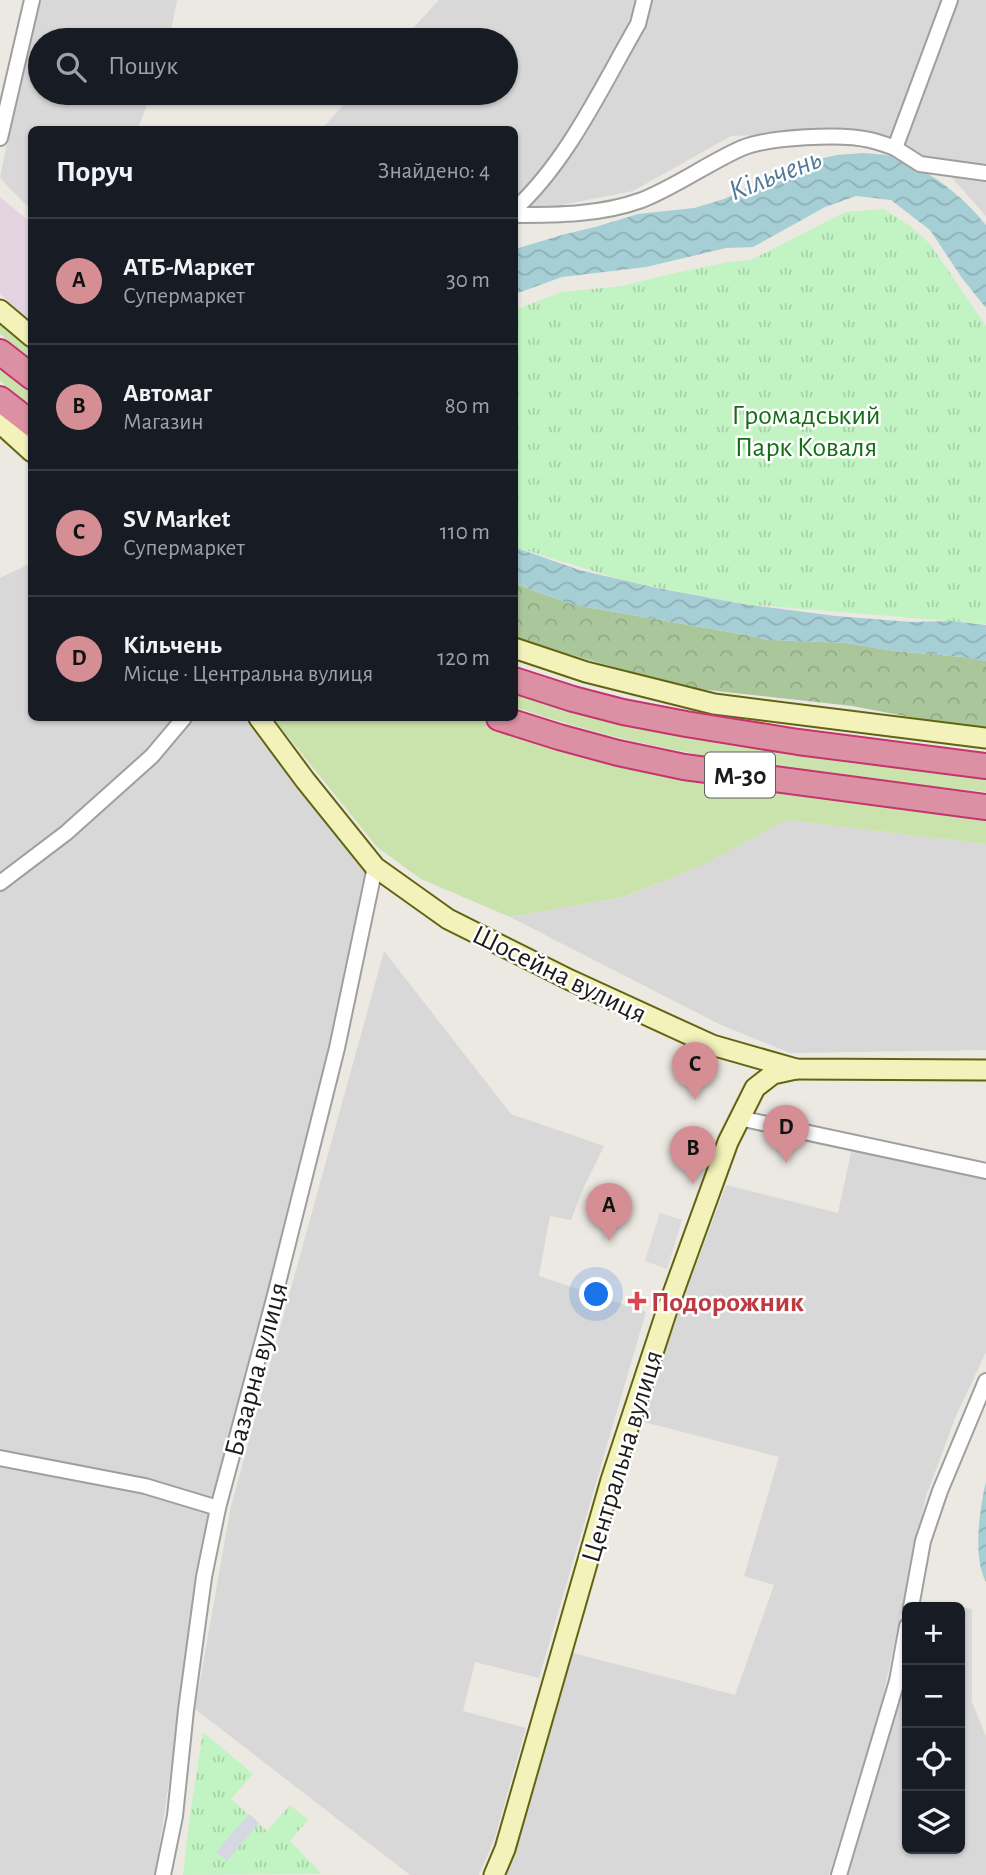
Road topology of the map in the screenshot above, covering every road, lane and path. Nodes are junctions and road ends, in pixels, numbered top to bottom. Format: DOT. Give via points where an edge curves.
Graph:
graph roads {
  1 [pos="32,0"];
  2 [pos="644,0"];
  3 [pos="950,0"];
  4 [pos="0,138"];
  5 [pos="895,148"];
  6 [pos="986,173"];
  7 [pos="518,207"];
  8 [pos="518,215"];
  9 [pos="0,310"];
  10 [pos="28,334"];
  11 [pos="0,352"];
  12 [pos="28,374"];
  13 [pos="0,399"];
  14 [pos="28,422"];
  15 [pos="0,423"];
  16 [pos="28,448"];
  17 [pos="518,649"];
  18 [pos="518,681"];
  19 [pos="181,721"];
  20 [pos="261,721"];
  21 [pos="508,721"];
  22 [pos="986,738"];
  23 [pos="986,766"];
  24 [pos="986,807"];
  25 [pos="375,867"];
  26 [pos="0,883"];
  27 [pos="796,1069"];
  28 [pos="986,1070"];
  29 [pos="739,1118"];
  30 [pos="986,1171"];
  31 [pos="986,1381"];
  32 [pos="0,1458"];
  33 [pos="218,1508"];
  34 [pos="912,1602"];
  35 [pos="902,1654"];
  36 [pos="163,1875"];
  37 [pos="494,1875"];
  38 [pos="839,1875"];
  1 -- 4 [label="street"];
  2 -- 7 [label="street" via="638,24 563,154"];
  3 -- 5 [label="street"];
  5 -- 6 [label="street" via="920,164"];
  5 -- 8 [label="street" via="839,135 776,140 746,146 641,200 585,214"];
  9 -- 10 [label="street"];
  11 -- 12 [label="highway"];
  13 -- 14 [label="highway"];
  15 -- 16 [label="street"];
  17 -- 22 [label="street" via="586,672 714,704"];
  18 -- 23 [label="highway, М-30" via="623,712 686,724"];
  19 -- 26 [label="street" via="152,756"];
  20 -- 25 [label="street, Шосейна вулиця"];
  21 -- 24 [label="highway, М-30" via="684,767"];
  25 -- 27 [label="street, Шосейна вулиця" via="448,919 570,980 712,1045"];
  25 -- 33 [label="street, Базарна вулиця" via="337,1048"];
  27 -- 28 [label="street, Шосейна вулиця"];
  27 -- 29 [label="street, Центральна вулиця" via="773,1074 755,1088"];
  29 -- 30 [label="street"];
  29 -- 37 [label="street, Центральна вулиця" via="667,1310 611,1480"];
  31 -- 34 [label="street" via="923,1541"];
  32 -- 33 [label="street" via="145,1486"];
  33 -- 36 [label="street, Базарна вулиця" via="204,1577 176,1816"];
  35 -- 38 [label="street"];
}
